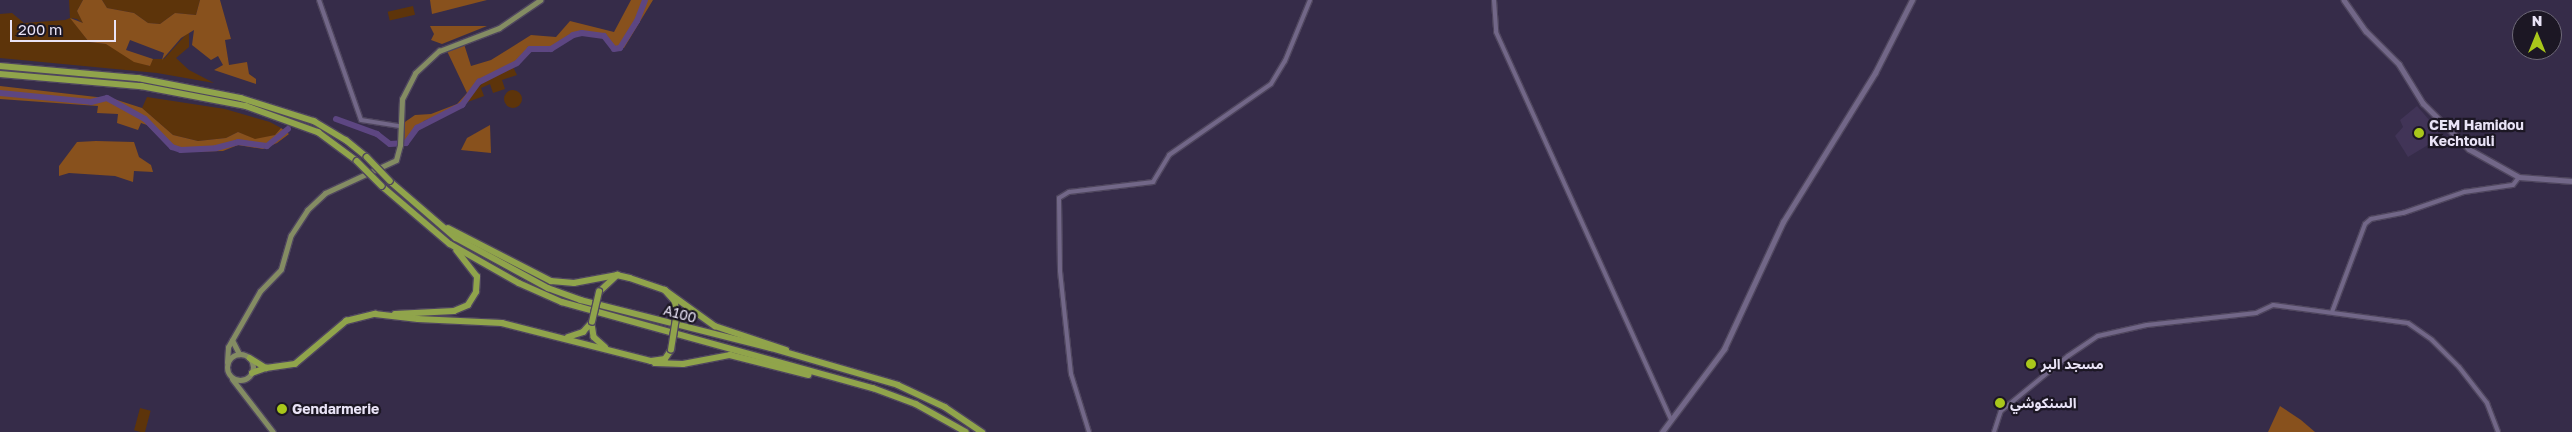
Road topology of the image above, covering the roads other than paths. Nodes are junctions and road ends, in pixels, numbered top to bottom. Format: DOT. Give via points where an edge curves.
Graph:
graph roads {
  1 [pos="319,0"];
  2 [pos="540,0"];
  3 [pos="1310,0"];
  4 [pos="1494,0"];
  5 [pos="1912,0"];
  6 [pos="2344,0"];
  7 [pos="0,66"];
  8 [pos="0,74"];
  9 [pos="400,126"];
  10 [pos="2519,177"];
  11 [pos="2572,181"];
  12 [pos="418,206"];
  13 [pos="450,244"];
  14 [pos="617,275"];
  15 [pos="666,290"];
  16 [pos="2332,312"];
  17 [pos="375,314"];
  18 [pos="592,322"];
  19 [pos="547,334"];
  20 [pos="232,340"];
  21 [pos="616,351"];
  22 [pos="239,354"];
  23 [pos="250,358"];
  24 [pos="651,361"];
  25 [pos="228,362"];
  26 [pos="811,362"];
  27 [pos="266,368"];
  28 [pos="250,375"];
  29 [pos="231,378"];
  30 [pos="835,379"];
  31 [pos="243,392"];
  32 [pos="1671,420"];
  33 [pos="273,432"];
  34 [pos="966,432"];
  35 [pos="982,432"];
  36 [pos="1089,432"];
  37 [pos="1662,432"];
  38 [pos="1994,432"];
  39 [pos="2498,432"];
  1 -- 9 [label="street" via="361,120"];
  2 -- 9 [label="main road" via="498,28 439,51 425,62 415,73 402,99"];
  3 -- 36 [label="street" via="1285,61 1271,84 1169,154 1153,182 1069,192 1059,198 1060,270 1071,374"];
  4 -- 32 [label="street" via="1496,32"];
  5 -- 32 [label="main road" via="1875,73 1783,222 1724,349"];
  6 -- 10 [label="main road" via="2366,31 2399,64 2413,90 2436,118 2478,155"];
  7 -- 12 [label="highway, A100 / A100, bridge" via="138,78 241,98 314,121 367,157"];
  8 -- 13 [label="highway, A100 / A100, bridge" via="141,86 246,106 318,132 357,161"];
  9 -- 20 [label="main road" via="396,160 325,193 307,210 292,236 281,269 260,291"];
  10 -- 11 [label="main road"];
  10 -- 16 [label="street" via="2513,185 2464,192 2404,213 2371,219 2365,224"];
  12 -- 14 [label="highway" via="473,242 551,281 574,283"];
  12 -- 26 [label="highway, A100 / A100" via="456,238 487,257 564,294 698,332 771,348"];
  13 -- 17 [label="highway" via="469,263 477,277 476,292 468,305 442,312"];
  13 -- 30 [label="highway, A100 / A100" via="562,302 673,334 768,356"];
  14 -- 15 [label="highway"];
  14 -- 18 [label="highway, bridge" via="600,292"];
  15 -- 24 [label="highway, bridge" via="675,301 677,312 671,350 665,359"];
  15 -- 26 [label="highway" via="716,326 774,344"];
  16 -- 38 [label="street" via="2273,305 2256,313 2110,331 2068,356 2001,411"];
  16 -- 39 [label="street" via="2403,322 2432,340 2487,403"];
  17 -- 19 [label="highway" via="418,320 502,323"];
  17 -- 27 [label="highway" via="346,322 295,364"];
  18 -- 19 [label="highway" via="583,332 570,337"];
  18 -- 21 [label="highway" via="597,341"];
  19 -- 21 [label="highway"];
  20 -- 22 [label="main road"];
  20 -- 25 [label="main road" via="226,353"];
  21 -- 24 [label="highway"];
  22 -- 23 [label="main road"];
  22 -- 25 [label="main road"];
  23 -- 27 [label="highway"];
  23 -- 28 [label="main road"];
  24 -- 30 [label="highway" via="671,365 730,355"];
  25 -- 29 [label="main road" via="226,370"];
  26 -- 35 [label="highway, A100 / A100" via="898,385 945,407"];
  27 -- 28 [label="highway"];
  28 -- 29 [label="main road" via="242,381"];
  28 -- 31 [label="main road"];
  29 -- 31 [label="main road"];
  30 -- 34 [label="highway, A100 / A100" via="890,394"];
  31 -- 33 [label="main road"];
  32 -- 37 [label="main road"];
}
